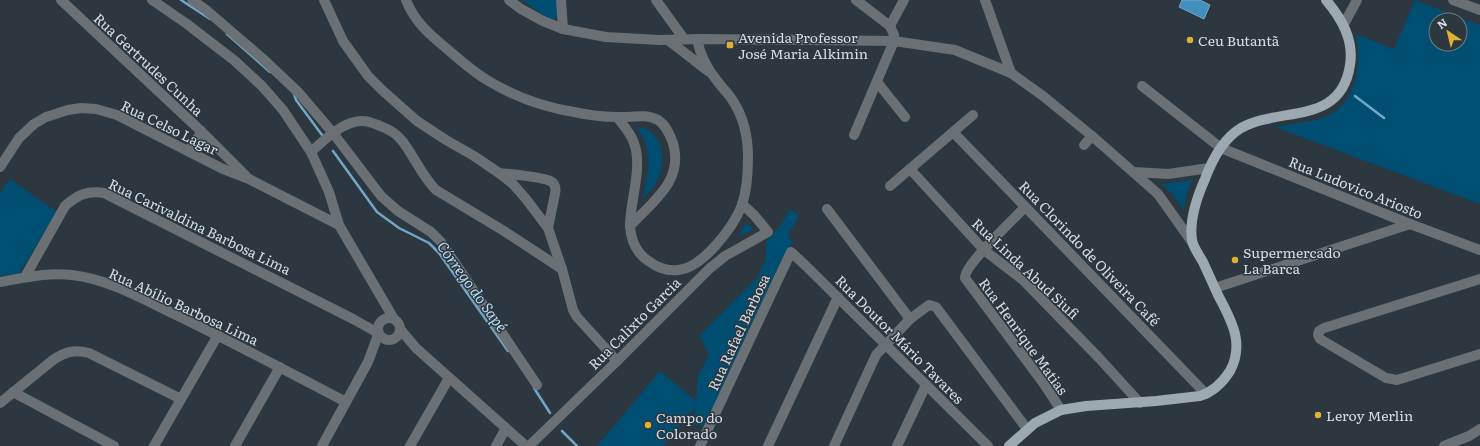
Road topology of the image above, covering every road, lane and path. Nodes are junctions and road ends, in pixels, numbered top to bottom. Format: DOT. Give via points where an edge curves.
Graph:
graph roads {
  1 [pos="60,0"];
  2 [pos="152,0"];
  3 [pos="192,0"];
  4 [pos="406,0"];
  5 [pos="509,0"];
  6 [pos="561,0"];
  7 [pos="656,0"];
  8 [pos="856,0"];
  9 [pos="904,0"];
  10 [pos="985,0"];
  11 [pos="1326,0"];
  12 [pos="1357,0"];
  13 [pos="1453,0"];
  14 [pos="326,2"];
  15 [pos="1480,10"];
  16 [pos="1344,24"];
  17 [pos="890,26"];
  18 [pos="563,29"];
  19 [pos="684,39"];
  20 [pos="697,39"];
  21 [pos="668,40"];
  22 [pos="894,41"];
  23 [pos="711,73"];
  24 [pos="1011,73"];
  25 [pos="877,82"];
  26 [pos="1142,86"];
  27 [pos="973,115"];
  28 [pos="905,116"];
  29 [pos="617,117"];
  30 [pos="202,132"];
  31 [pos="953,132"];
  32 [pos="333,133"];
  33 [pos="854,135"];
  34 [pos="1092,136"];
  35 [pos="1084,145"];
  36 [pos="1221,148"];
  37 [pos="188,151"];
  38 [pos="311,152"];
  39 [pos="0,167"];
  40 [pos="1209,168"];
  41 [pos="910,169"];
  42 [pos="1134,172"];
  43 [pos="499,173"];
  44 [pos="1159,174"];
  45 [pos="249,179"];
  46 [pos="1148,185"];
  47 [pos="890,186"];
  48 [pos="742,204"];
  49 [pos="1025,208"];
  50 [pos="827,209"];
  51 [pos="1410,224"];
  52 [pos="339,225"];
  53 [pos="630,226"];
  54 [pos="548,228"];
  55 [pos="1192,242"];
  56 [pos="984,250"];
  57 [pos="1480,250"];
  58 [pos="791,252"];
  59 [pos="562,269"];
  60 [pos="25,277"];
  61 [pos="1480,279"];
  62 [pos="0,282"];
  63 [pos="376,288"];
  64 [pos="1215,288"];
  65 [pos="838,297"];
  66 [pos="394,319"];
  67 [pos="910,319"];
  68 [pos="400,329"];
  69 [pos="383,332"];
  70 [pos="218,335"];
  71 [pos="885,345"];
  72 [pos="416,348"];
  73 [pos="1480,354"];
  74 [pos="617,362"];
  75 [pos="280,367"];
  76 [pos="448,378"];
  77 [pos="537,384"];
  78 [pos="926,385"];
  79 [pos="13,392"];
  80 [pos="1206,394"];
  81 [pos="181,400"];
  82 [pos="346,402"];
  83 [pos="1140,402"];
  84 [pos="0,403"];
  85 [pos="1061,410"];
  86 [pos="506,428"];
  87 [pos="1027,429"];
  88 [pos="1480,429"];
  89 [pos="114,446"];
  90 [pos="154,446"];
  91 [pos="235,446"];
  92 [pos="322,446"];
  93 [pos="410,446"];
  94 [pos="496,446"];
  95 [pos="528,446"];
  96 [pos="700,446"];
  97 [pos="768,446"];
  98 [pos="834,446"];
  99 [pos="898,446"];
  100 [pos="988,446"];
  101 [pos="1009,446"];
  102 [pos="1444,446"];
  1 -- 30 [label="street, Rua Gertrudes Cunha"];
  2 -- 38 [label="street" via="235,61 262,86 283,110"];
  3 -- 32 [label="street" via="262,58 299,93"];
  4 -- 29 [label="street" via="423,28 486,79 521,97 544,105 574,112"];
  5 -- 18 [label="street" via="543,21"];
  6 -- 18 [label="street"];
  7 -- 19 [label="street"];
  8 -- 17 [label="street"];
  9 -- 17 [label="street"];
  10 -- 24 [label="street"];
  11 -- 16 [label="main road"];
  12 -- 16 [label="street"];
  13 -- 15 [label="street"];
  14 -- 43 [label="street" via="344,41 368,76 382,90 417,121"];
  16 -- 36 [label="main road" via="1351,59 1347,78 1338,95 1320,107 1249,124 1233,134"];
  17 -- 22 [label="street"];
  18 -- 21 [label="street" via="606,37"];
  19 -- 20 [label="street"];
  19 -- 21 [label="street"];
  20 -- 22 [label="street"];
  20 -- 23 [label="street" via="699,50"];
  21 -- 23 [label="street"];
  22 -- 24 [label="street" via="955,50"];
  22 -- 25 [label="street"];
  23 -- 48 [label="street" via="733,101 744,127 748,145 748,165"];
  24 -- 34 [label="street"];
  25 -- 28 [label="street"];
  25 -- 33 [label="street"];
  26 -- 36 [label="street, Rua Ludovico Ariosto"];
  27 -- 31 [label="street"];
  29 -- 53 [label="street" via="628,131 637,150"];
  29 -- 53 [label="street" via="640,116 659,121 671,136 676,157 673,176 666,187"];
  30 -- 37 [label="street, Rua Gertrudes Cunha"];
  30 -- 45 [label="street, Rua Gertrudes Cunha"];
  31 -- 41 [label="street"];
  31 -- 49 [label="street, Rua Clorindo de Oliveira Café"];
  32 -- 38 [label="street"];
  32 -- 59 [label="street" via="349,124 363,121 383,127 402,141 429,184 436,190"];
  32 -- 77 [label="street" via="381,196 441,242"];
  34 -- 35 [label="street"];
  34 -- 42 [label="street"];
  36 -- 40 [label="main road"];
  36 -- 51 [label="street, Rua Ludovico Ariosto"];
  37 -- 39 [label="street, Rua Celso Lagar" via="107,111 81,108 54,113 34,124 19,138"];
  37 -- 45 [label="street, Rua Celso Lagar"];
  38 -- 52 [label="street" via="330,192"];
  40 -- 44 [label="street"];
  40 -- 55 [label="main road" via="1196,204"];
  41 -- 47 [label="street"];
  41 -- 56 [label="street, Rua Linda Abud Siufi"];
  42 -- 44 [label="street"];
  42 -- 46 [label="street"];
  43 -- 54 [label="street" via="513,184"];
  43 -- 54 [label="street" via="540,178 554,183 556,189"];
  44 -- 46 [label="street"];
  45 -- 52 [label="street, Rua Celso Lagar"];
  46 -- 55 [label="street" via="1169,207"];
  48 -- 53 [label="street" via="732,225 720,241 689,267 678,270 658,267 642,256 632,241"];
  48 -- 74 [label="street, Rua Calixto Garcia" via="768,232 724,256"];
  49 -- 56 [label="street"];
  49 -- 80 [label="street, Rua Clorindo de Oliveira Café"];
  50 -- 67 [label="street"];
  51 -- 57 [label="street, Rua Ludovico Ariosto"];
  51 -- 64 [label="street"];
  52 -- 63 [label="street"];
  54 -- 59 [label="street"];
  55 -- 64 [label="main road"];
  56 -- 83 [label="street, Rua Linda Abud Siufi" via="1023,280"];
  56 -- 85 [label="street, Rua Henrique Matias" via="966,271 965,278"];
  58 -- 65 [label="street, Rua Doutor Mário Tavares"];
  58 -- 96 [label="street, Rua Rafael Barbosa"];
  59 -- 74 [label="street" via="577,317"];
  60 -- 62 [label="street, Rua Abílio Barbosa Lima"];
  60 -- 69 [label="street, Rua Carivaldina Barbosa Lima" via="65,206 80,194 104,192"];
  60 -- 70 [label="street, Rua Abílio Barbosa Lima" via="58,274 94,279 115,286"];
  61 -- 73 [label="street" via="1324,328 1318,333 1320,339 1391,380"];
  63 -- 66 [label="street"];
  63 -- 69 [label="street"];
  64 -- 80 [label="main road" via="1231,320 1237,348 1234,362 1224,380"];
  65 -- 71 [label="street, Rua Doutor Mário Tavares"];
  65 -- 97 [label="street"];
  66 -- 68 [label="street"];
  66 -- 69 [label="street" via="389,318"];
  67 -- 71 [label="street"];
  67 -- 87 [label="street" via="930,304 936,307"];
  68 -- 69 [label="street" via="399,334"];
  68 -- 72 [label="street"];
  69 -- 72 [label="street, Rua Carivaldina Barbosa Lima"];
  69 -- 82 [label="street"];
  70 -- 75 [label="street, Rua Abílio Barbosa Lima"];
  70 -- 81 [label="street"];
  71 -- 78 [label="street, Rua Doutor Mário Tavares"];
  71 -- 98 [label="street" via="872,361"];
  72 -- 76 [label="street"];
  74 -- 95 [label="street, Rua Calixto Garcia"];
  75 -- 82 [label="street, Rua Abílio Barbosa Lima"];
  75 -- 91 [label="street"];
  76 -- 86 [label="street"];
  76 -- 93 [label="street"];
  78 -- 99 [label="street"];
  78 -- 100 [label="street, Rua Doutor Mário Tavares"];
  79 -- 81 [label="street" via="62,354 76,351 89,353"];
  79 -- 84 [label="street"];
  79 -- 89 [label="street"];
  80 -- 83 [label="main road"];
  81 -- 90 [label="street"];
  82 -- 92 [label="street"];
  83 -- 85 [label="main road"];
  85 -- 87 [label="main road"];
  86 -- 94 [label="street"];
  86 -- 95 [label="street"];
  87 -- 101 [label="main road"];
  88 -- 102 [label="street"];
}
